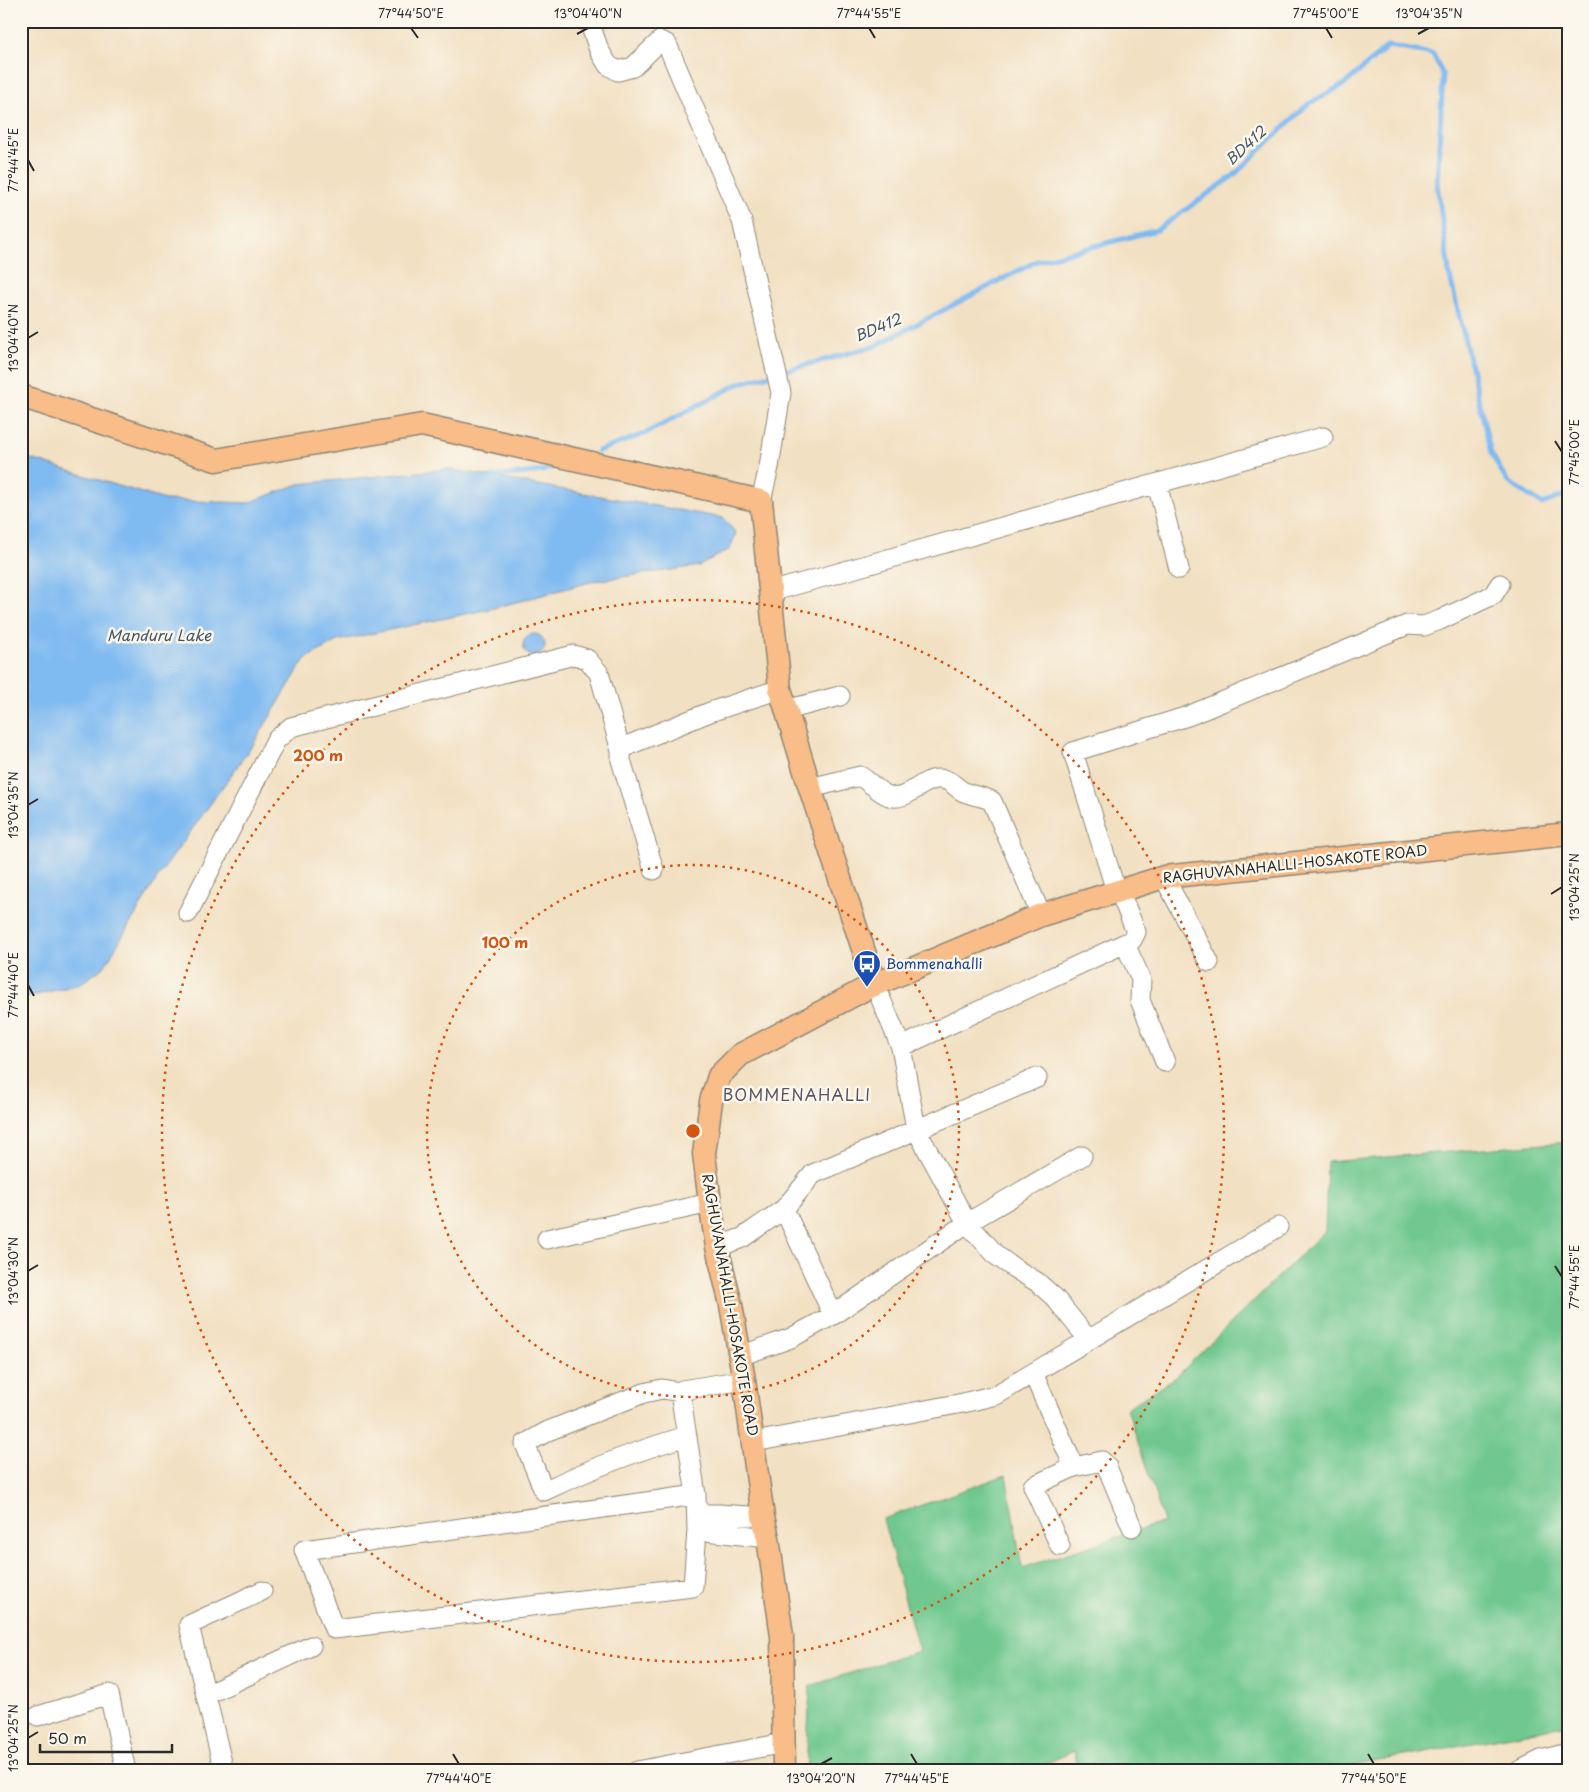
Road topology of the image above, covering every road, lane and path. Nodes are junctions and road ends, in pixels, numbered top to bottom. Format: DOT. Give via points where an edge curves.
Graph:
graph roads {
  1 [pos="589,21"];
  2 [pos="21,396"];
  3 [pos="1323,438"];
  4 [pos="1157,484"];
  5 [pos="761,501"];
  6 [pos="1179,569"];
  7 [pos="1500,584"];
  8 [pos="770,592"];
  9 [pos="780,689"];
  10 [pos="840,696"];
  11 [pos="786,710"];
  12 [pos="621,751"];
  13 [pos="814,787"];
  14 [pos="1568,834"];
  15 [pos="654,870"];
  16 [pos="1164,877"];
  17 [pos="1118,891"];
  18 [pos="188,913"];
  19 [pos="1041,915"];
  20 [pos="1125,944"];
  21 [pos="1209,962"];
  22 [pos="875,985"];
  23 [pos="901,1047"];
  24 [pos="1166,1062"];
  25 [pos="1037,1078"];
  26 [pos="916,1129"];
  27 [pos="1082,1156"];
  28 [pos="710,1203"];
  29 [pos="784,1209"];
  30 [pos="967,1223"];
  31 [pos="1278,1227"];
  32 [pos="547,1239"];
  33 [pos="717,1247"];
  34 [pos="832,1315"];
  35 [pos="1088,1339"];
  36 [pos="740,1356"];
  37 [pos="1033,1372"];
  38 [pos="744,1380"];
  39 [pos="680,1392"];
  40 [pos="687,1436"];
  41 [pos="754,1442"];
  42 [pos="1074,1467"];
  43 [pos="696,1495"];
  44 [pos="763,1516"];
  45 [pos="697,1522"];
  46 [pos="1132,1527"];
  47 [pos="768,1538"];
  48 [pos="1060,1546"];
  49 [pos="262,1591"];
  50 [pos="311,1646"];
  51 [pos="206,1696"];
  52 [pos="38,1716"];
  53 [pos="784,1743"];
  54 [pos="1568,1753"];
  55 [pos="126,1771"];
  56 [pos="224,1771"];
  57 [pos="637,1771"];
  58 [pos="784,1771"];
  59 [pos="1519,1771"];
  1 -- 5 [label="street" via="608,65 618,71 633,67 660,41 667,44 742,221 780,393"];
  2 -- 5 [label="main road" via="216,460 422,425"];
  3 -- 4 [label="street"];
  4 -- 6 [label="street"];
  4 -- 8 [label="street"];
  5 -- 8 [label="main road"];
  7 -- 17 [label="street" via="1493,595 1440,620 1424,626 1407,625 1188,716 1072,752"];
  8 -- 9 [label="main road"];
  9 -- 11 [label="main road"];
  9 -- 12 [label="street" via="710,712"];
  10 -- 11 [label="street"];
  11 -- 13 [label="main road"];
  12 -- 15 [label="street" via="620,760"];
  12 -- 18 [label="street" via="598,674 587,659 574,655 291,727 276,740"];
  13 -- 19 [label="street" via="860,776 879,791 897,798 938,779 950,781 963,792 992,800"];
  13 -- 22 [label="main road"];
  14 -- 16 [label="main road, RAGHUVANAHALLI-HOSAKOTE ROAD"];
  16 -- 17 [label="main road, RAGHUVANAHALLI-HOSAKOTE ROAD"];
  16 -- 21 [label="street"];
  17 -- 19 [label="main road, RAGHUVANAHALLI-HOSAKOTE ROAD"];
  17 -- 20 [label="street" via="1136,932"];
  19 -- 22 [label="main road, RAGHUVANAHALLI-HOSAKOTE ROAD"];
  20 -- 23 [label="street"];
  20 -- 24 [label="street" via="1141,979 1140,1000"];
  22 -- 23 [label="street"];
  22 -- 28 [label="main road, RAGHUVANAHALLI-HOSAKOTE ROAD" via="740,1055 719,1076 711,1102 704,1154"];
  23 -- 26 [label="street"];
  25 -- 26 [label="street"];
  26 -- 29 [label="street" via="813,1174"];
  26 -- 30 [label="street"];
  27 -- 30 [label="street"];
  28 -- 32 [label="street"];
  28 -- 33 [label="main road, RAGHUVANAHALLI-HOSAKOTE ROAD"];
  29 -- 33 [label="street" via="742,1238"];
  29 -- 34 [label="street"];
  30 -- 34 [label="street"];
  30 -- 35 [label="street" via="997,1256 1055,1298"];
  31 -- 35 [label="street"];
  33 -- 36 [label="main road, RAGHUVANAHALLI-HOSAKOTE ROAD"];
  34 -- 36 [label="street" via="791,1338"];
  35 -- 37 [label="street"];
  36 -- 38 [label="main road, RAGHUVANAHALLI-HOSAKOTE ROAD"];
  37 -- 41 [label="street" via="996,1395"];
  37 -- 42 [label="street"];
  38 -- 39 [label="street"];
  38 -- 41 [label="main road, RAGHUVANAHALLI-HOSAKOTE ROAD"];
  39 -- 40 [label="street"];
  39 -- 40 [label="street" via="662,1389 644,1394 548,1431 525,1444 544,1491 581,1473"];
  40 -- 43 [label="street"];
  41 -- 44 [label="main road, RAGHUVANAHALLI-HOSAKOTE ROAD"];
  42 -- 46 [label="street" via="1102,1461 1108,1467"];
  42 -- 48 [label="street" via="1033,1486"];
  43 -- 45 [label="street"];
  43 -- 45 [label="street" via="304,1550 334,1629 693,1587"];
  44 -- 45 [label="street" via="719,1514"];
  44 -- 47 [label="main road, RAGHUVANAHALLI-HOSAKOTE ROAD"];
  45 -- 47 [label="street"];
  47 -- 53 [label="main road, RAGHUVANAHALLI-HOSAKOTE ROAD" via="782,1636"];
  49 -- 51 [label="street" via="189,1625"];
  50 -- 51 [label="street"];
  51 -- 56 [label="street"];
  52 -- 55 [label="street" via="109,1694"];
  53 -- 57 [label="street"];
  53 -- 58 [label="main road, RAGHUVANAHALLI-HOSAKOTE ROAD"];
  54 -- 59 [label="street" via="1541,1760"];
}
